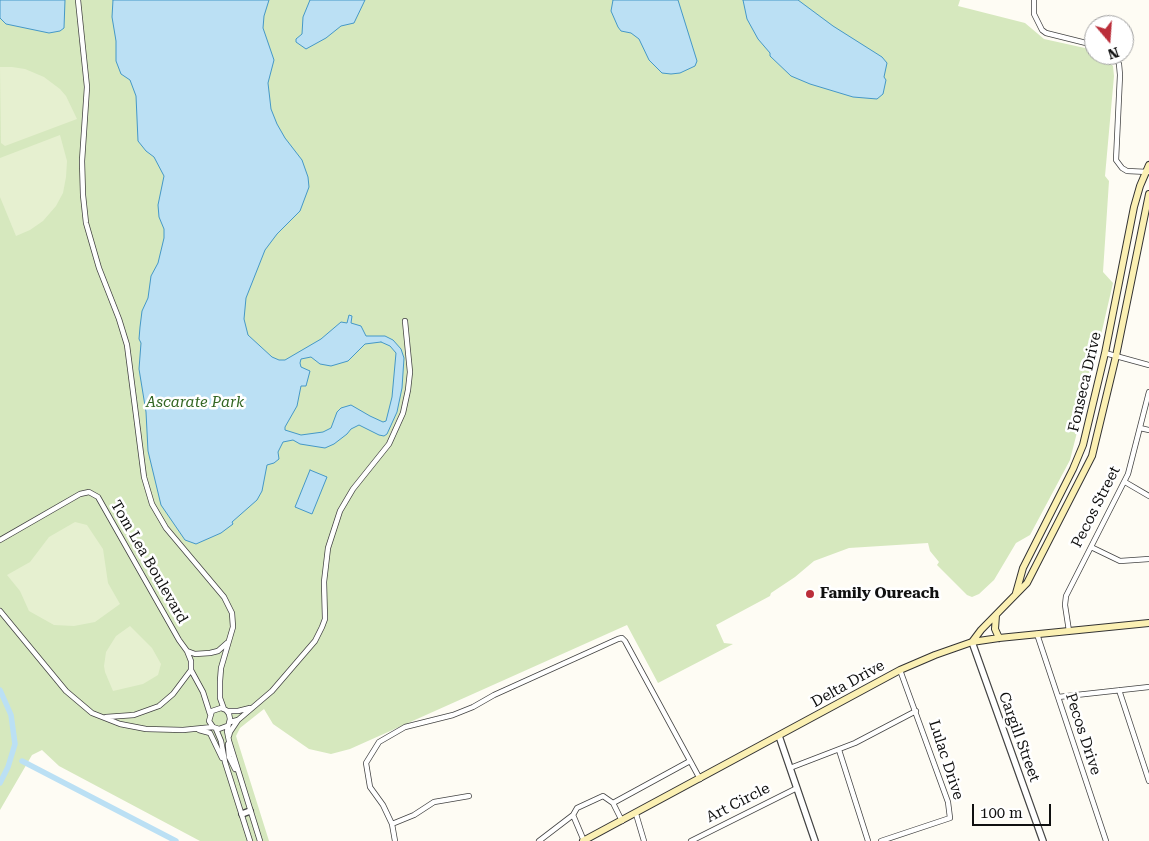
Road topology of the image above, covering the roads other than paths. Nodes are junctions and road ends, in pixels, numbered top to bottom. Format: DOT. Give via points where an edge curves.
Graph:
graph roads {
  1 [pos="78,0"];
  2 [pos="1034,0"];
  3 [pos="1084,42"];
  4 [pos="1119,65"];
  5 [pos="1149,165"];
  6 [pos="1147,172"];
  7 [pos="1149,194"];
  8 [pos="405,321"];
  9 [pos="1105,353"];
  10 [pos="1116,356"];
  11 [pos="1149,365"];
  12 [pos="1149,392"];
  13 [pos="1140,428"];
  14 [pos="1149,430"];
  15 [pos="1125,482"];
  16 [pos="1149,496"];
  17 [pos="0,540"];
  18 [pos="1091,547"];
  19 [pos="1149,559"];
  20 [pos="1016,594"];
  21 [pos="0,611"];
  22 [pos="997,614"];
  23 [pos="1149,623"];
  24 [pos="1069,631"];
  25 [pos="1037,634"];
  26 [pos="1000,638"];
  27 [pos="230,641"];
  28 [pos="972,642"];
  29 [pos="187,651"];
  30 [pos="191,670"];
  31 [pos="900,670"];
  32 [pos="1149,687"];
  33 [pos="1119,690"];
  34 [pos="1058,696"];
  35 [pos="251,707"];
  36 [pos="226,710"];
  37 [pos="916,711"];
  38 [pos="210,714"];
  39 [pos="102,717"];
  40 [pos="238,720"];
  41 [pos="228,724"];
  42 [pos="214,728"];
  43 [pos="193,729"];
  44 [pos="779,736"];
  45 [pos="229,741"];
  46 [pos="839,750"];
  47 [pos="690,761"];
  48 [pos="225,762"];
  49 [pos="790,768"];
  50 [pos="700,779"];
  51 [pos="1149,781"];
  52 [pos="797,788"];
  53 [pos="469,796"];
  54 [pos="613,803"];
  55 [pos="250,811"];
  56 [pos="242,814"];
  57 [pos="636,814"];
  58 [pos="573,815"];
  59 [pos="622,821"];
  60 [pos="392,824"];
  61 [pos="250,841"];
  62 [pos="260,841"];
  63 [pos="395,841"];
  64 [pos="539,841"];
  65 [pos="584,841"];
  66 [pos="644,841"];
  67 [pos="691,841"];
  68 [pos="815,841"];
  69 [pos="868,841"];
  70 [pos="880,841"];
  71 [pos="1043,841"];
  72 [pos="1106,841"];
  1 -- 27 [label="street" via="86,87 82,161 86,223 127,345 144,477 152,504 166,528 230,604 234,621"];
  2 -- 3 [label="street" via="1034,14 1042,30"];
  4 -- 6 [label="street" via="1116,160 1127,171"];
  5 -- 6 [label="main road, Fonseca Drive"];
  6 -- 9 [label="main road, Fonseca Drive" via="1134,207"];
  7 -- 10 [label="main road, Fonseca Drive"];
  8 -- 35 [label="street" via="410,372 403,413 389,444 340,511 328,548 322,627 315,641 272,691"];
  9 -- 10 [label="street"];
  9 -- 20 [label="main road, Fonseca Drive" via="1083,445 1026,562"];
  10 -- 11 [label="street"];
  10 -- 20 [label="main road, Fonseca Drive" via="1086,469 1027,583"];
  12 -- 13 [label="street, Pecos Street"];
  13 -- 14 [label="street"];
  13 -- 15 [label="street, Pecos Street"];
  15 -- 16 [label="street"];
  15 -- 18 [label="street, Pecos Street"];
  17 -- 29 [label="street, Tom Lea Boulevard" via="80,494 93,494"];
  18 -- 19 [label="street" via="1120,562"];
  18 -- 24 [label="street, Pecos Street" via="1065,600"];
  20 -- 22 [label="main road, Fonseca Drive"];
  21 -- 39 [label="street" via="66,691 82,706"];
  22 -- 26 [label="main road" via="995,629"];
  22 -- 28 [label="main road, Fonseca Drive"];
  23 -- 24 [label="main road, Delta Drive"];
  24 -- 25 [label="main road, Delta Drive"];
  25 -- 26 [label="main road, Delta Drive"];
  25 -- 34 [label="street, Pecos Drive"];
  26 -- 28 [label="main road, Delta Drive"];
  27 -- 29 [label="street" via="210,653"];
  27 -- 36 [label="street" via="220,681 220,698"];
  28 -- 31 [label="main road, Delta Drive"];
  28 -- 71 [label="street, Cargill Street"];
  29 -- 30 [label="street, Tom Lea Boulevard"];
  30 -- 38 [label="street, Tom Lea Boulevard"];
  30 -- 39 [label="street" via="159,706 134,715"];
  31 -- 37 [label="street, Lulac Drive"];
  31 -- 44 [label="main road, Delta Drive"];
  32 -- 33 [label="street"];
  33 -- 34 [label="street"];
  33 -- 51 [label="street"];
  34 -- 72 [label="street, Pecos Drive"];
  35 -- 36 [label="street"];
  35 -- 40 [label="street"];
  36 -- 38 [label="street" via="214,709"];
  36 -- 41 [label="street" via="230,716"];
  37 -- 46 [label="street"];
  37 -- 70 [label="street, Lulac Drive" via="948,802 950,818"];
  38 -- 42 [label="street" via="209,721"];
  39 -- 43 [label="street" via="146,729"];
  40 -- 41 [label="street"];
  40 -- 45 [label="street" via="230,732"];
  41 -- 42 [label="street" via="222,729"];
  41 -- 45 [label="street"];
  42 -- 43 [label="street"];
  42 -- 48 [label="street"];
  43 -- 48 [label="street" via="210,733"];
  44 -- 49 [label="street"];
  44 -- 50 [label="main road, Delta Drive"];
  45 -- 55 [label="street"];
  46 -- 49 [label="street"];
  46 -- 69 [label="street"];
  47 -- 50 [label="street"];
  47 -- 54 [label="street"];
  47 -- 60 [label="street" via="622,638 473,707 405,728 379,742 366,763 370,787"];
  48 -- 56 [label="street"];
  49 -- 52 [label="street"];
  50 -- 57 [label="main road, Delta Drive"];
  52 -- 67 [label="street, Art Circle"];
  52 -- 68 [label="street"];
  53 -- 60 [label="street" via="434,802"];
  54 -- 58 [label="street" via="603,796 577,808"];
  54 -- 59 [label="street"];
  55 -- 56 [label="street"];
  55 -- 62 [label="street"];
  56 -- 61 [label="street"];
  57 -- 59 [label="main road, Delta Drive"];
  57 -- 66 [label="street"];
  58 -- 64 [label="street"];
  58 -- 65 [label="street"];
  59 -- 65 [label="main road, Delta Drive"];
  60 -- 63 [label="street"];
}
